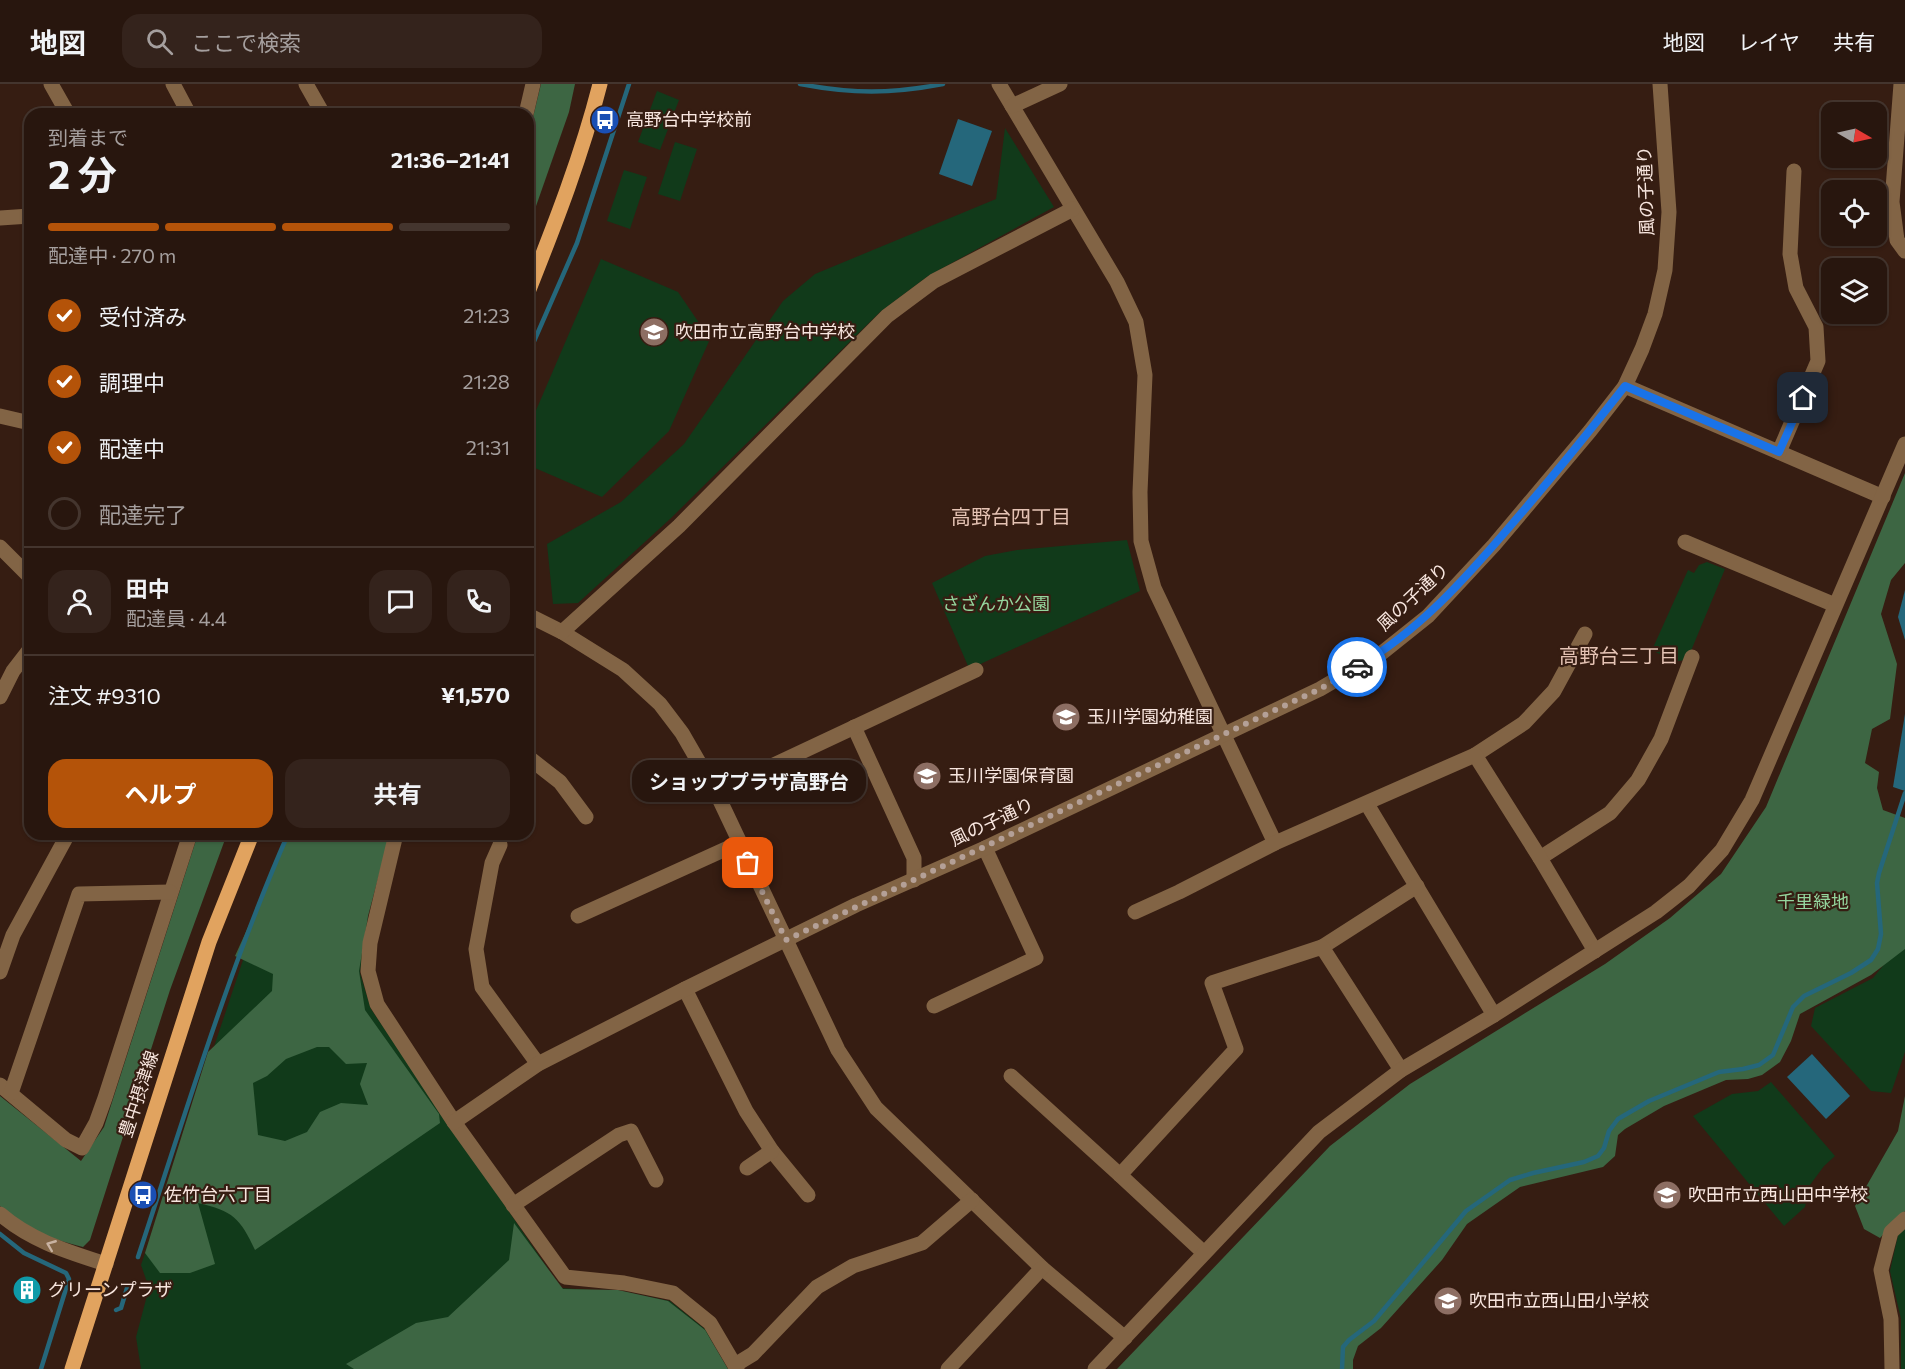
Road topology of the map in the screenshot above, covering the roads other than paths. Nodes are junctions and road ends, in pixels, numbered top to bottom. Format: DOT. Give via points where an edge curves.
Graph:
graph roads {
  1 [pos="51,84"];
  2 [pos="173,84"];
  3 [pos="306,84"];
  4 [pos="533,84"];
  5 [pos="600,84"];
  6 [pos="999,84"];
  7 [pos="1060,84"];
  8 [pos="1659,84"];
  9 [pos="1901,84"];
  10 [pos="1012,106"];
  11 [pos="65,108"];
  12 [pos="186,108"];
  13 [pos="320,108"];
  14 [pos="527,108"];
  15 [pos="1794,171"];
  16 [pos="1073,209"];
  17 [pos="24,216"];
  18 [pos="0,218"];
  19 [pos="1905,251"];
  20 [pos="534,277"];
  21 [pos="1625,386"];
  22 [pos="0,416"];
  23 [pos="24,422"];
  24 [pos="1905,444"];
  25 [pos="1779,452"];
  26 [pos="1883,498"];
  27 [pos="1685,542"];
  28 [pos="0,547"];
  29 [pos="24,571"];
  30 [pos="1835,606"];
  31 [pos="534,618"];
  32 [pos="562,632"];
  33 [pos="1586,634"];
  34 [pos="24,657"];
  35 [pos="1692,657"];
  36 [pos="975,670"];
  37 [pos="0,697"];
  38 [pos="854,727"];
  39 [pos="1222,734"];
  40 [pos="1475,755"];
  41 [pos="534,761"];
  42 [pos="716,792"];
  43 [pos="1367,804"];
  44 [pos="586,817"];
  45 [pos="65,840"];
  46 [pos="188,840"];
  47 [pos="250,840"];
  48 [pos="395,840"];
  49 [pos="739,843"];
  50 [pos="1275,843"];
  51 [pos="500,845"];
  52 [pos="985,848"];
  53 [pos="1540,858"];
  54 [pos="914,880"];
  55 [pos="1417,886"];
  56 [pos="170,892"];
  57 [pos="1135,912"];
  58 [pos="578,916"];
  59 [pos="786,940"];
  60 [pos="1323,947"];
  61 [pos="1595,951"];
  62 [pos="0,972"];
  63 [pos="685,989"];
  64 [pos="934,1006"];
  65 [pos="1494,1015"];
  66 [pos="538,1064"];
  67 [pos="1401,1070"];
  68 [pos="1011,1076"];
  69 [pos="6,1089"];
  70 [pos="454,1122"];
  71 [pos="772,1151"];
  72 [pos="747,1168"];
  73 [pos="1120,1175"];
  74 [pos="656,1180"];
  75 [pos="808,1195"];
  76 [pos="972,1200"];
  77 [pos="513,1205"];
  78 [pos="0,1214"];
  79 [pos="1905,1219"];
  80 [pos="1204,1253"];
  81 [pos="106,1264"];
  82 [pos="1042,1268"];
  83 [pos="1125,1338"];
  84 [pos="736,1367"];
  85 [pos="72,1369"];
  86 [pos="948,1369"];
  87 [pos="1095,1369"];
  88 [pos="1892,1369"];
  1 -- 11 [label="street"];
  2 -- 12 [label="street"];
  3 -- 13 [label="street"];
  4 -- 14 [label="street"];
  5 -- 20 [label="main road" via="563,203"];
  6 -- 10 [label="street"];
  7 -- 10 [label="street"];
  8 -- 21 [label="street, 風の子通り" via="1669,212 1665,270 1655,314"];
  9 -- 19 [label="street" via="1892,202 1897,240"];
  10 -- 16 [label="street"];
  15 -- 25 [label="street" via="1790,254 1796,288 1816,327 1818,361"];
  16 -- 32 [label="street" via="934,281 887,316 679,526"];
  16 -- 39 [label="street" via="1136,322 1145,375 1141,541 1154,588"];
  17 -- 18 [label="street"];
  21 -- 25 [label="street"];
  21 -- 39 [label="street, 風の子通り" via="1549,481 1428,616 1383,652 1329,683"];
  22 -- 23 [label="street"];
  24 -- 26 [label="street"];
  25 -- 26 [label="street"];
  26 -- 30 [label="street"];
  27 -- 30 [label="street"];
  28 -- 29 [label="street"];
  30 -- 61 [label="street" via="1752,800 1722,850 1681,893"];
  31 -- 32 [label="street"];
  32 -- 42 [label="street" via="623,670 660,704"];
  33 -- 40 [label="street" via="1554,691 1524,723"];
  34 -- 37 [label="street"];
  35 -- 53 [label="street" via="1660,739 1638,780 1610,813"];
  36 -- 38 [label="street"];
  38 -- 42 [label="street"];
  38 -- 54 [label="street" via="914,858"];
  39 -- 50 [label="street"];
  39 -- 52 [label="street, 風の子通り"];
  40 -- 43 [label="street"];
  40 -- 53 [label="street"];
  41 -- 44 [label="street" via="560,782"];
  42 -- 49 [label="street"];
  43 -- 50 [label="street"];
  43 -- 55 [label="street"];
  45 -- 62 [label="street" via="13,935"];
  46 -- 56 [label="street"];
  47 -- 81 [label="main road, 豊中摂津線" via="209,942"];
  48 -- 70 [label="street" via="370,943 368,971 378,1004"];
  49 -- 58 [label="street"];
  49 -- 59 [label="street"];
  50 -- 57 [label="street"];
  51 -- 66 [label="street" via="492,864 476,949 482,987"];
  52 -- 54 [label="street, 風の子通り"];
  52 -- 64 [label="street" via="1036,958"];
  53 -- 61 [label="street"];
  54 -- 59 [label="street, 風の子通り"];
  55 -- 60 [label="street"];
  55 -- 65 [label="street"];
  56 -- 69 [label="street" via="80,894"];
  56 -- 69 [label="street" via="105,1098 81,1148"];
  59 -- 63 [label="street, 風の子通り"];
  59 -- 76 [label="street" via="838,1050 876,1108"];
  60 -- 67 [label="street"];
  60 -- 73 [label="street" via="1212,983 1236,1049"];
  61 -- 65 [label="street"];
  63 -- 66 [label="street, 風の子通り"];
  63 -- 71 [label="street" via="746,1111"];
  65 -- 67 [label="street"];
  66 -- 70 [label="street, 風の子通り"];
  67 -- 80 [label="street" via="1319,1132"];
  68 -- 73 [label="street"];
  70 -- 77 [label="street"];
  71 -- 72 [label="street"];
  71 -- 75 [label="street"];
  73 -- 80 [label="street"];
  74 -- 77 [label="street" via="631,1131"];
  76 -- 82 [label="street"];
  76 -- 84 [label="street" via="922,1243 853,1266 817,1287"];
  77 -- 84 [label="street" via="565,1277 673,1293 710,1323"];
  81 -- 78 [label="street, one-way" via="47,1244"];
  79 -- 88 [label="street" via="1891,1232 1881,1270 1891,1319"];
  80 -- 83 [label="street"];
  81 -- 85 [label="main road, 豊中摂津線"];
  82 -- 83 [label="street"];
  82 -- 86 [label="street"];
  83 -- 87 [label="street"];
}
